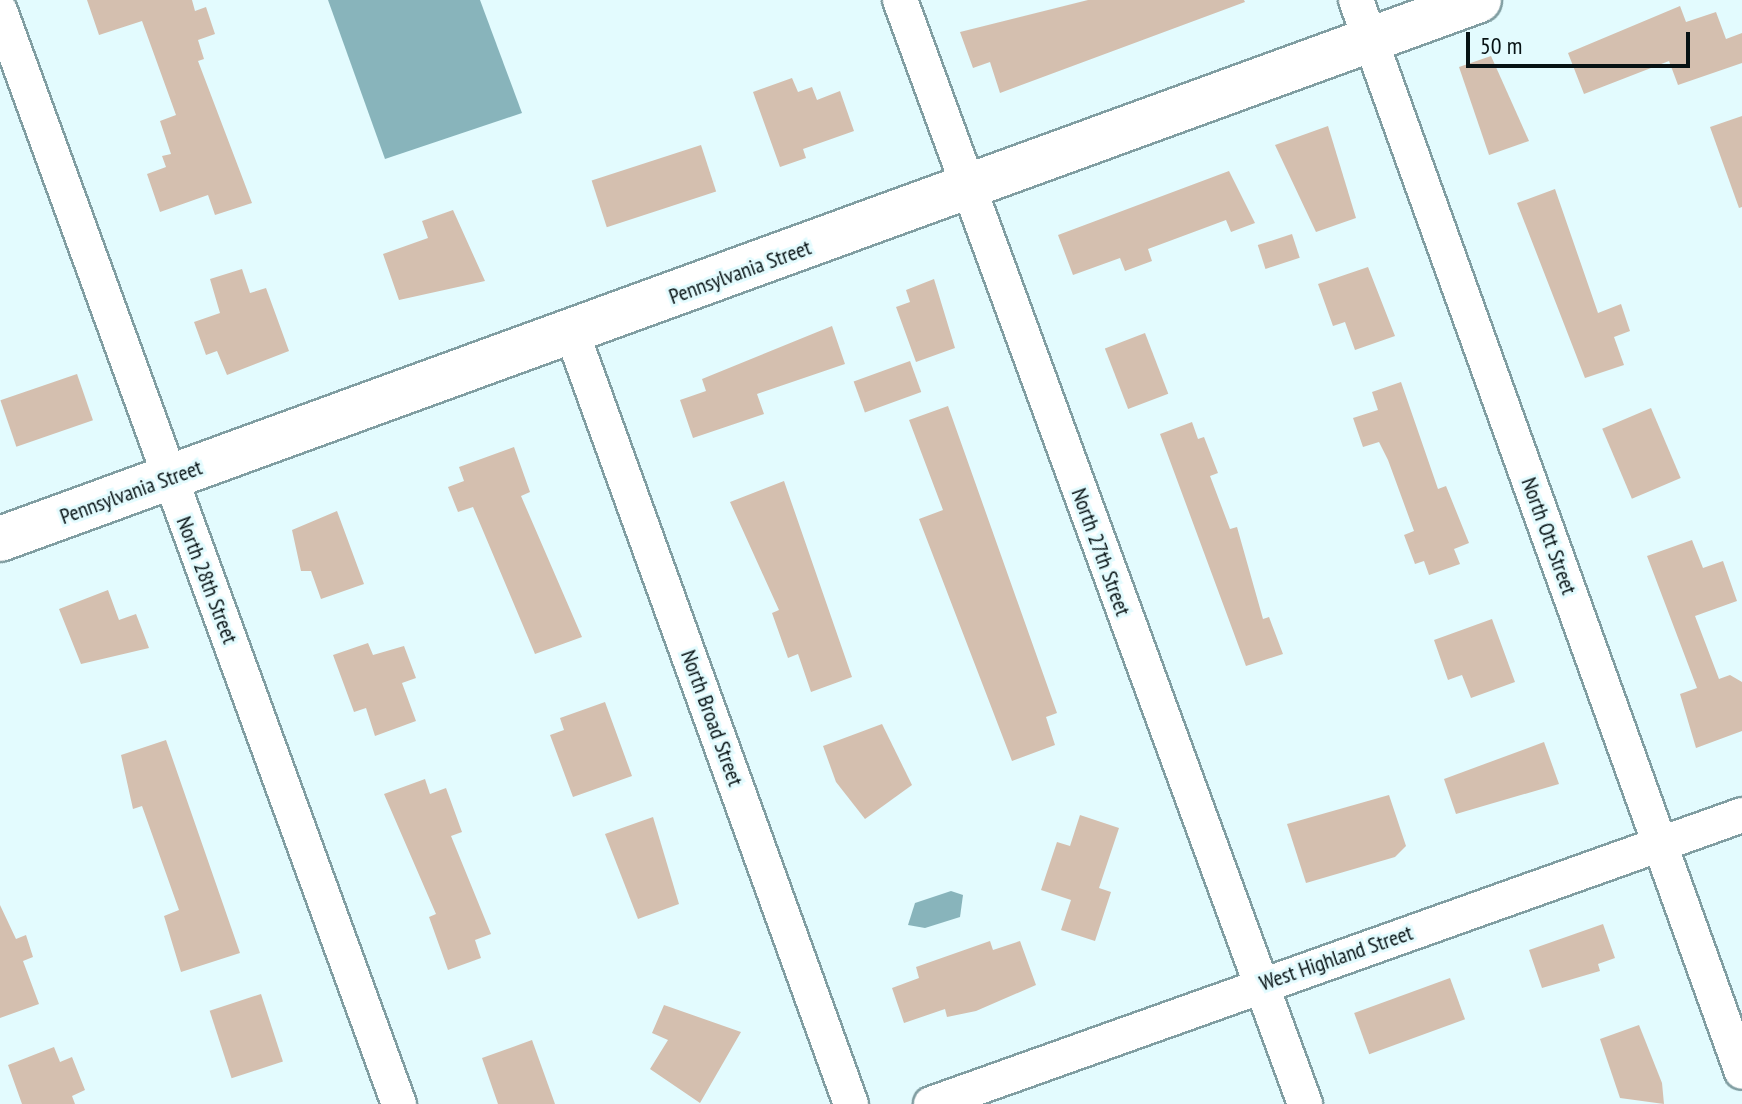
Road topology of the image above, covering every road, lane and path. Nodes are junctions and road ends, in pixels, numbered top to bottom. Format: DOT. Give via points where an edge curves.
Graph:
graph roads {
  1 [pos="900,0"];
  2 [pos="1356,0"];
  3 [pos="1479,0"];
  4 [pos="0,11"];
  5 [pos="1370,40"];
  6 [pos="968,189"];
  7 [pos="572,333"];
  8 [pos="169,478"];
  9 [pos="0,539"];
  10 [pos="1742,815"];
  11 [pos="1661,845"];
  12 [pos="1260,985"];
  13 [pos="1742,1072"];
  14 [pos="399,1104"];
  15 [pos="851,1104"];
  16 [pos="931,1104"];
  17 [pos="1305,1104"];
  1 -- 6 [label="street, North 27th Street"];
  2 -- 5 [label="street, North Ott Street"];
  3 -- 5 [label="street, Pennsylvania Street"];
  4 -- 8 [label="street, North 28th Street"];
  5 -- 6 [label="street, Pennsylvania Street"];
  5 -- 11 [label="street, North Ott Street"];
  6 -- 7 [label="street, Pennsylvania Street"];
  6 -- 12 [label="street, North 27th Street"];
  7 -- 8 [label="street, Pennsylvania Street"];
  7 -- 15 [label="street, North Broad Street"];
  8 -- 9 [label="street, Pennsylvania Street"];
  8 -- 14 [label="street, North 28th Street"];
  10 -- 11 [label="street, West Highland Street"];
  11 -- 12 [label="street, West Highland Street"];
  11 -- 13 [label="street, North Ott Street"];
  12 -- 16 [label="street, West Highland Street"];
  12 -- 17 [label="street, North 27th Street"];
}
